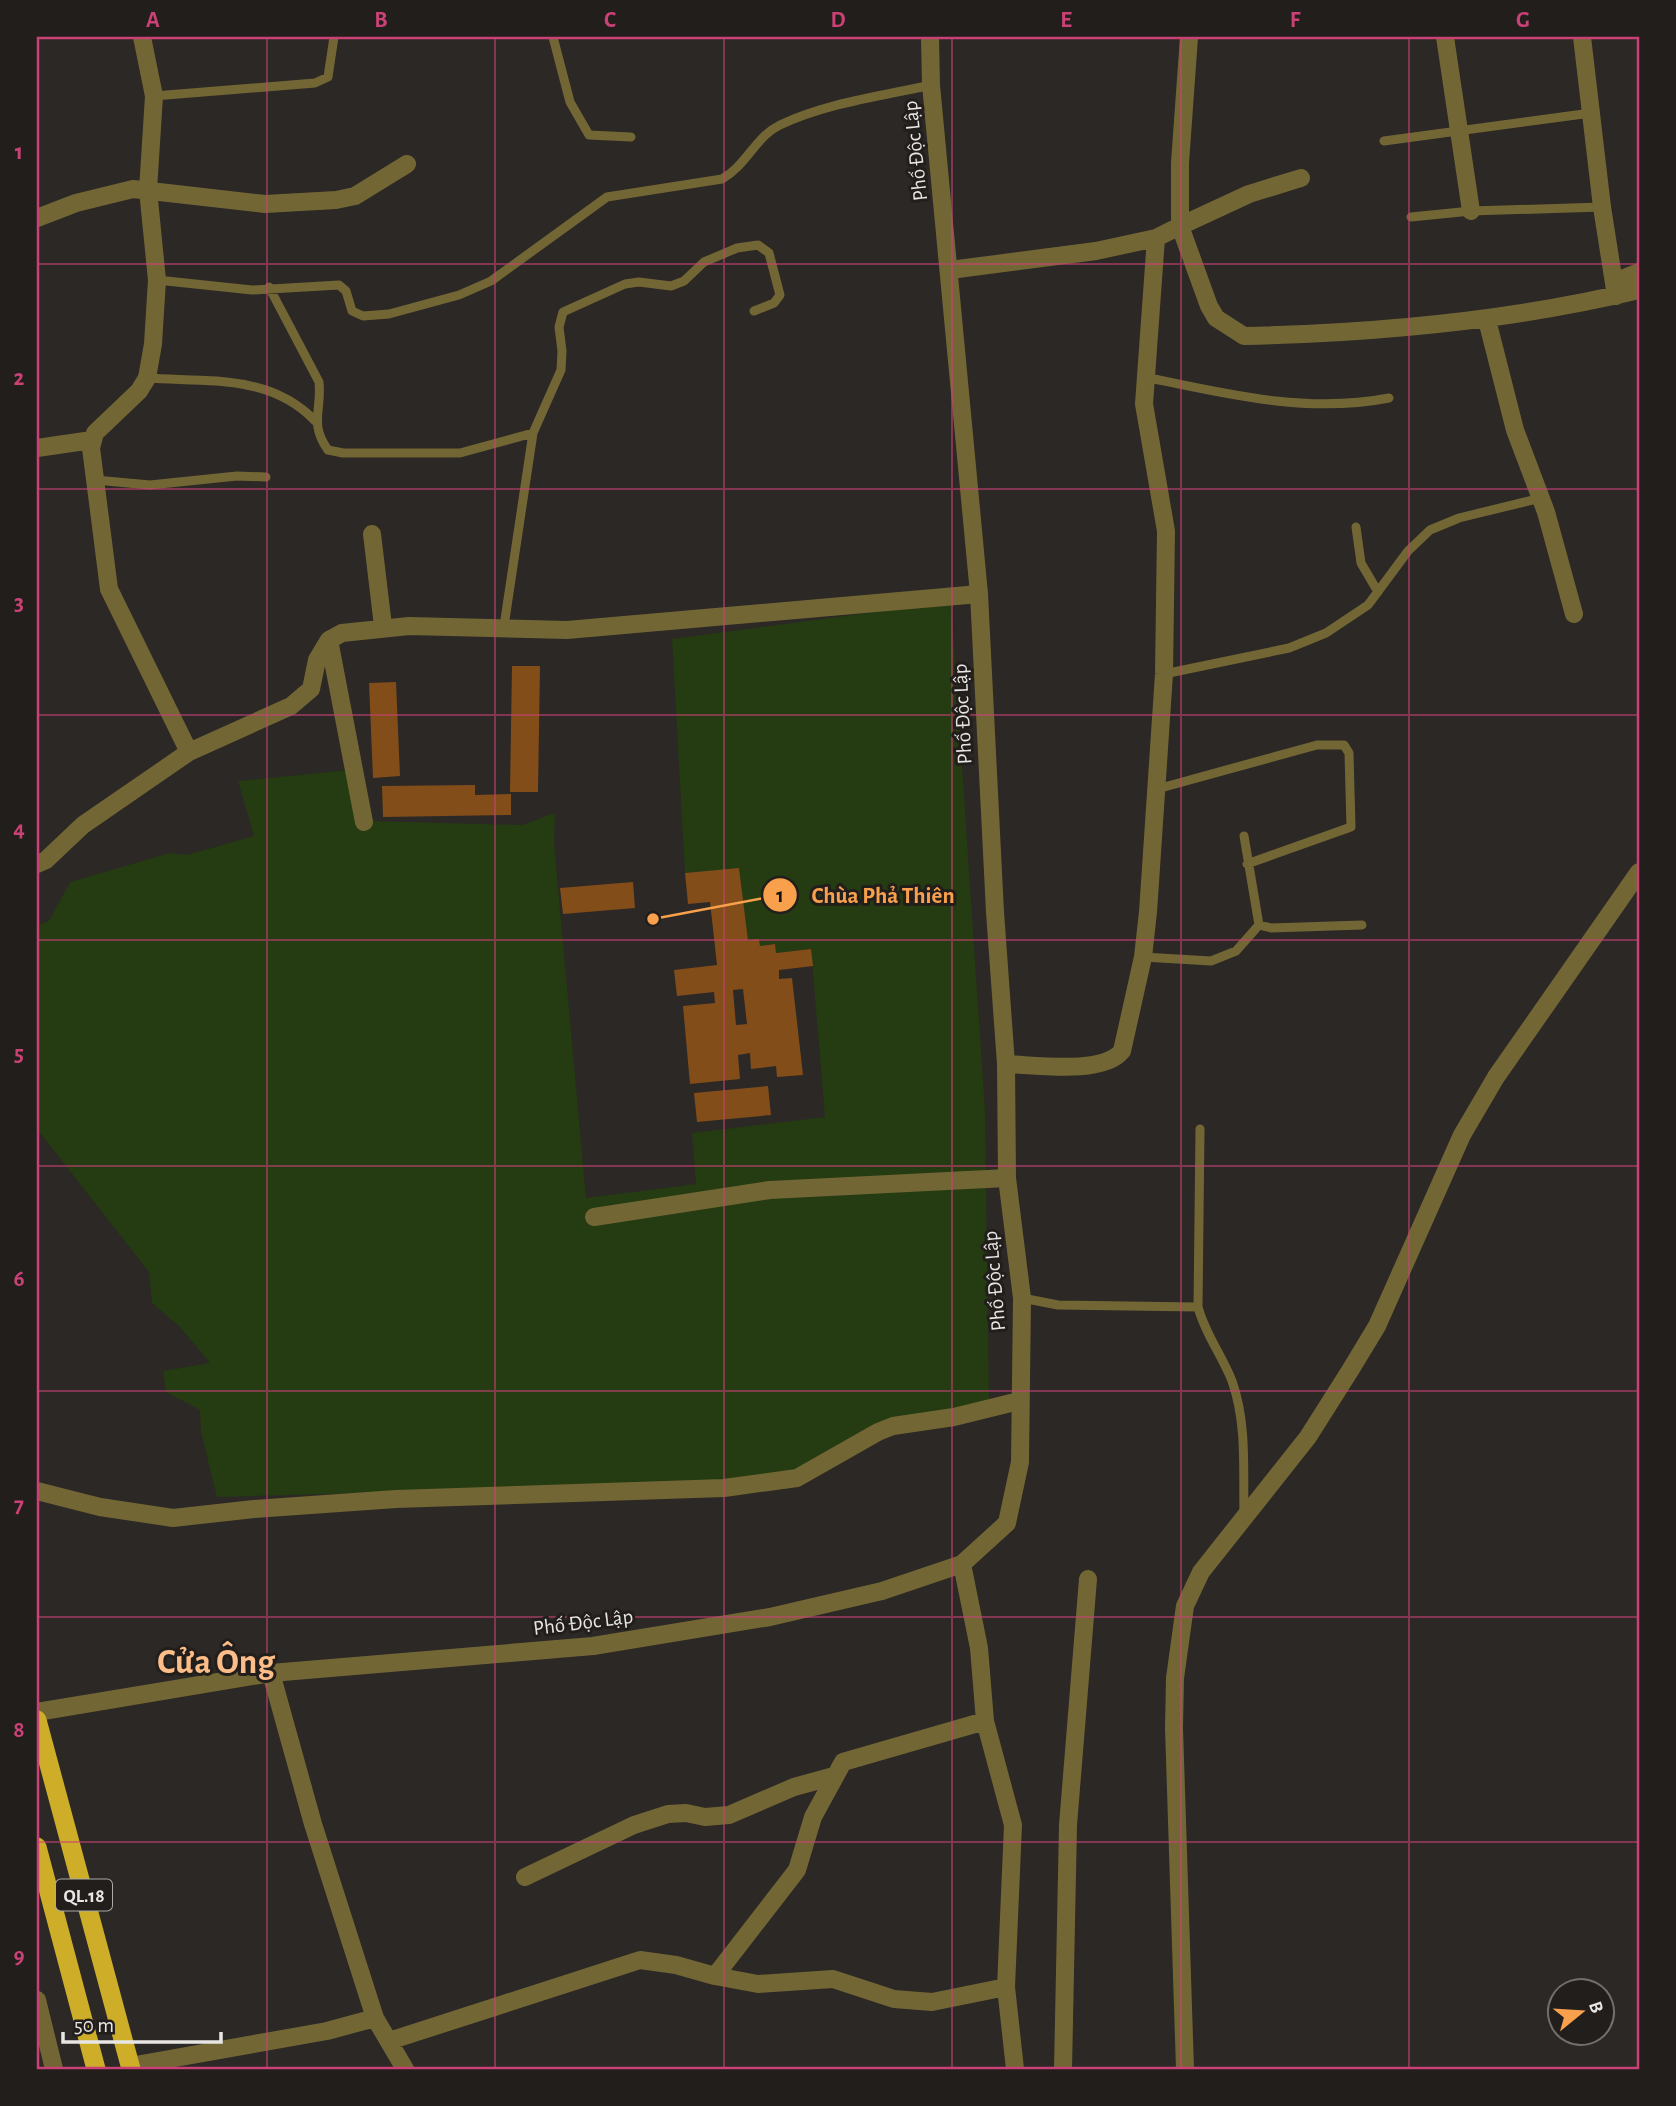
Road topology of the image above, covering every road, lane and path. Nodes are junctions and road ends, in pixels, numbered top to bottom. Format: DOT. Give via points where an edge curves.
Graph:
graph roads {
  1 [pos="142,37"];
  2 [pos="334,37"];
  3 [pos="553,37"];
  4 [pos="930,37"];
  5 [pos="1189,37"];
  6 [pos="1445,37"];
  7 [pos="1582,37"];
  8 [pos="931,85"];
  9 [pos="154,96"];
  10 [pos="1591,113"];
  11 [pos="1460,133"];
  12 [pos="631,137"];
  13 [pos="1384,141"];
  14 [pos="407,164"];
  15 [pos="1301,178"];
  16 [pos="148,190"];
  17 [pos="1602,207"];
  18 [pos="1472,211"];
  19 [pos="1411,217"];
  20 [pos="37,218"];
  21 [pos="1180,226"];
  22 [pos="1147,240"];
  23 [pos="950,270"];
  24 [pos="1639,272"];
  25 [pos="157,281"];
  26 [pos="269,287"];
  27 [pos="1615,289"];
  28 [pos="1639,290"];
  29 [pos="754,311"];
  30 [pos="1487,320"];
  31 [pos="1145,377"];
  32 [pos="147,378"];
  33 [pos="1390,398"];
  34 [pos="315,421"];
  35 [pos="533,433"];
  36 [pos="92,440"];
  37 [pos="37,448"];
  38 [pos="266,477"];
  39 [pos="95,480"];
  40 [pos="1541,498"];
  41 [pos="1356,527"];
  42 [pos="372,534"];
  43 [pos="1378,592"];
  44 [pos="979,594"];
  45 [pos="1574,614"];
  46 [pos="383,626"];
  47 [pos="504,626"];
  48 [pos="329,640"];
  49 [pos="1164,674"];
  50 [pos="189,752"];
  51 [pos="1155,789"];
  52 [pos="364,822"];
  53 [pos="1244,836"];
  54 [pos="37,864"];
  55 [pos="1247,864"];
  56 [pos="1639,872"];
  57 [pos="1363,925"];
  58 [pos="1259,926"];
  59 [pos="1143,957"];
  60 [pos="1006,1065"];
  61 [pos="1200,1129"];
  62 [pos="1007,1178"];
  63 [pos="594,1217"];
  64 [pos="1022,1298"];
  65 [pos="1198,1307"];
  66 [pos="1019,1401"];
  67 [pos="37,1491"];
  68 [pos="1244,1516"];
  69 [pos="962,1564"];
  70 [pos="1088,1578"];
  71 [pos="271,1673"];
  72 [pos="37,1712"];
  73 [pos="37,1720"];
  74 [pos="985,1721"];
  75 [pos="834,1776"];
  76 [pos="37,1847"];
  77 [pos="525,1877"];
  78 [pos="715,1976"];
  79 [pos="1006,1987"];
  80 [pos="37,2000"];
  81 [pos="375,2018"];
  82 [pos="389,2041"];
  83 [pos="131,2068"];
  84 [pos="54,2069"];
  85 [pos="96,2069"];
  86 [pos="405,2069"];
  87 [pos="1015,2069"];
  88 [pos="1063,2069"];
  89 [pos="1185,2069"];
  1 -- 9 [label="street"];
  2 -- 9 [label="lane" via="332,69 328,77 315,83"];
  3 -- 12 [label="lane" via="570,102 589,135"];
  4 -- 8 [label="street, Phố Độc Lập"];
  5 -- 21 [label="street"];
  6 -- 11 [label="street"];
  7 -- 10 [label="street"];
  8 -- 23 [label="street, Phố Độc Lập"];
  8 -- 26 [label="lane" via="780,125 722,179 607,197 491,281 459,295 363,316 352,311 346,290 339,285"];
  9 -- 16 [label="street"];
  10 -- 11 [label="lane"];
  10 -- 17 [label="street"];
  11 -- 13 [label="lane"];
  11 -- 18 [label="street"];
  14 -- 16 [label="street" via="355,196 336,200 265,204"];
  15 -- 21 [label="street" via="1248,194"];
  16 -- 20 [label="street" via="117,191"];
  16 -- 25 [label="street"];
  17 -- 18 [label="lane"];
  17 -- 27 [label="street"];
  18 -- 19 [label="lane"];
  21 -- 22 [label="street"];
  21 -- 30 [label="street" via="1209,306 1216,318 1244,336"];
  22 -- 23 [label="street"];
  22 -- 31 [label="street"];
  23 -- 44 [label="street, Phố Độc Lập"];
  24 -- 27 [label="street"];
  25 -- 26 [label="lane" via="253,290"];
  25 -- 32 [label="street"];
  26 -- 34 [label="lane" via="319,382"];
  27 -- 28 [label="street"];
  27 -- 30 [label="street" via="1536,313"];
  29 -- 35 [label="lane" via="774,303 780,295 769,253 758,245 704,262 684,281 671,286 625,284 563,312 561,370"];
  30 -- 40 [label="street" via="1515,429"];
  31 -- 33 [label="lane" via="1302,405"];
  31 -- 49 [label="street" via="1144,404 1166,531"];
  32 -- 34 [label="lane" via="245,383 299,404"];
  32 -- 36 [label="street"];
  34 -- 35 [label="lane" via="328,450 343,453 460,453"];
  35 -- 47 [label="lane"];
  36 -- 37 [label="street"];
  36 -- 39 [label="street"];
  38 -- 39 [label="lane" via="150,485"];
  39 -- 50 [label="street" via="109,589"];
  40 -- 43 [label="lane" via="1430,530"];
  40 -- 45 [label="street"];
  41 -- 43 [label="lane" via="1361,563"];
  42 -- 46 [label="street"];
  43 -- 49 [label="lane" via="1368,605 1326,633 1289,648"];
  44 -- 47 [label="street" via="567,630"];
  44 -- 60 [label="street, Phố Độc Lập"];
  46 -- 47 [label="street"];
  46 -- 48 [label="street" via="342,633"];
  48 -- 50 [label="street" via="317,660 312,689 290,706"];
  48 -- 52 [label="street"];
  49 -- 51 [label="street"];
  50 -- 54 [label="street" via="83,825"];
  51 -- 55 [label="lane" via="1317,745 1344,745 1349,753 1351,827"];
  51 -- 59 [label="street"];
  53 -- 55 [label="lane"];
  55 -- 58 [label="lane"];
  56 -- 68 [label="street" via="1496,1077 1462,1135 1377,1326 1308,1437"];
  57 -- 58 [label="lane"];
  58 -- 59 [label="lane" via="1236,951 1211,961"];
  59 -- 60 [label="street" via="1122,1051 1114,1060 1097,1065"];
  60 -- 62 [label="street, Phố Độc Lập"];
  61 -- 65 [label="lane"];
  62 -- 63 [label="street" via="770,1191"];
  62 -- 64 [label="street, Phố Độc Lập"];
  64 -- 65 [label="lane" via="1058,1306"];
  64 -- 66 [label="street, Phố Độc Lập"];
  65 -- 68 [label="lane" via="1242,1413"];
  66 -- 67 [label="street" via="893,1426 797,1478 724,1488 396,1499 173,1518"];
  66 -- 69 [label="street, Phố Độc Lập" via="1020,1462 1007,1524"];
  68 -- 89 [label="street" via="1201,1572 1185,1606 1175,1678 1176,1863"];
  69 -- 71 [label="street, Phố Độc Lập" via="882,1591 770,1617 593,1646"];
  69 -- 74 [label="street" via="979,1648"];
  70 -- 88 [label="street" via="1068,1825"];
  71 -- 72 [label="street, Phố Độc Lập"];
  71 -- 81 [label="street" via="313,1825"];
  73 -- 83 [label="highway, QL.18"];
  74 -- 75 [label="street" via="850,1758"];
  74 -- 79 [label="street" via="1013,1825"];
  75 -- 77 [label="street" via="794,1787 729,1815 668,1814"];
  75 -- 78 [label="street" via="813,1817 797,1870"];
  76 -- 85 [label="highway, QL.18"];
  78 -- 79 [label="street" via="758,1984 833,1979 894,1999 932,2002"];
  78 -- 82 [label="street" via="640,1960"];
  79 -- 87 [label="street"];
  80 -- 84 [label="street"];
  81 -- 82 [label="street"];
  81 -- 83 [label="street"];
  82 -- 86 [label="street"];
}
